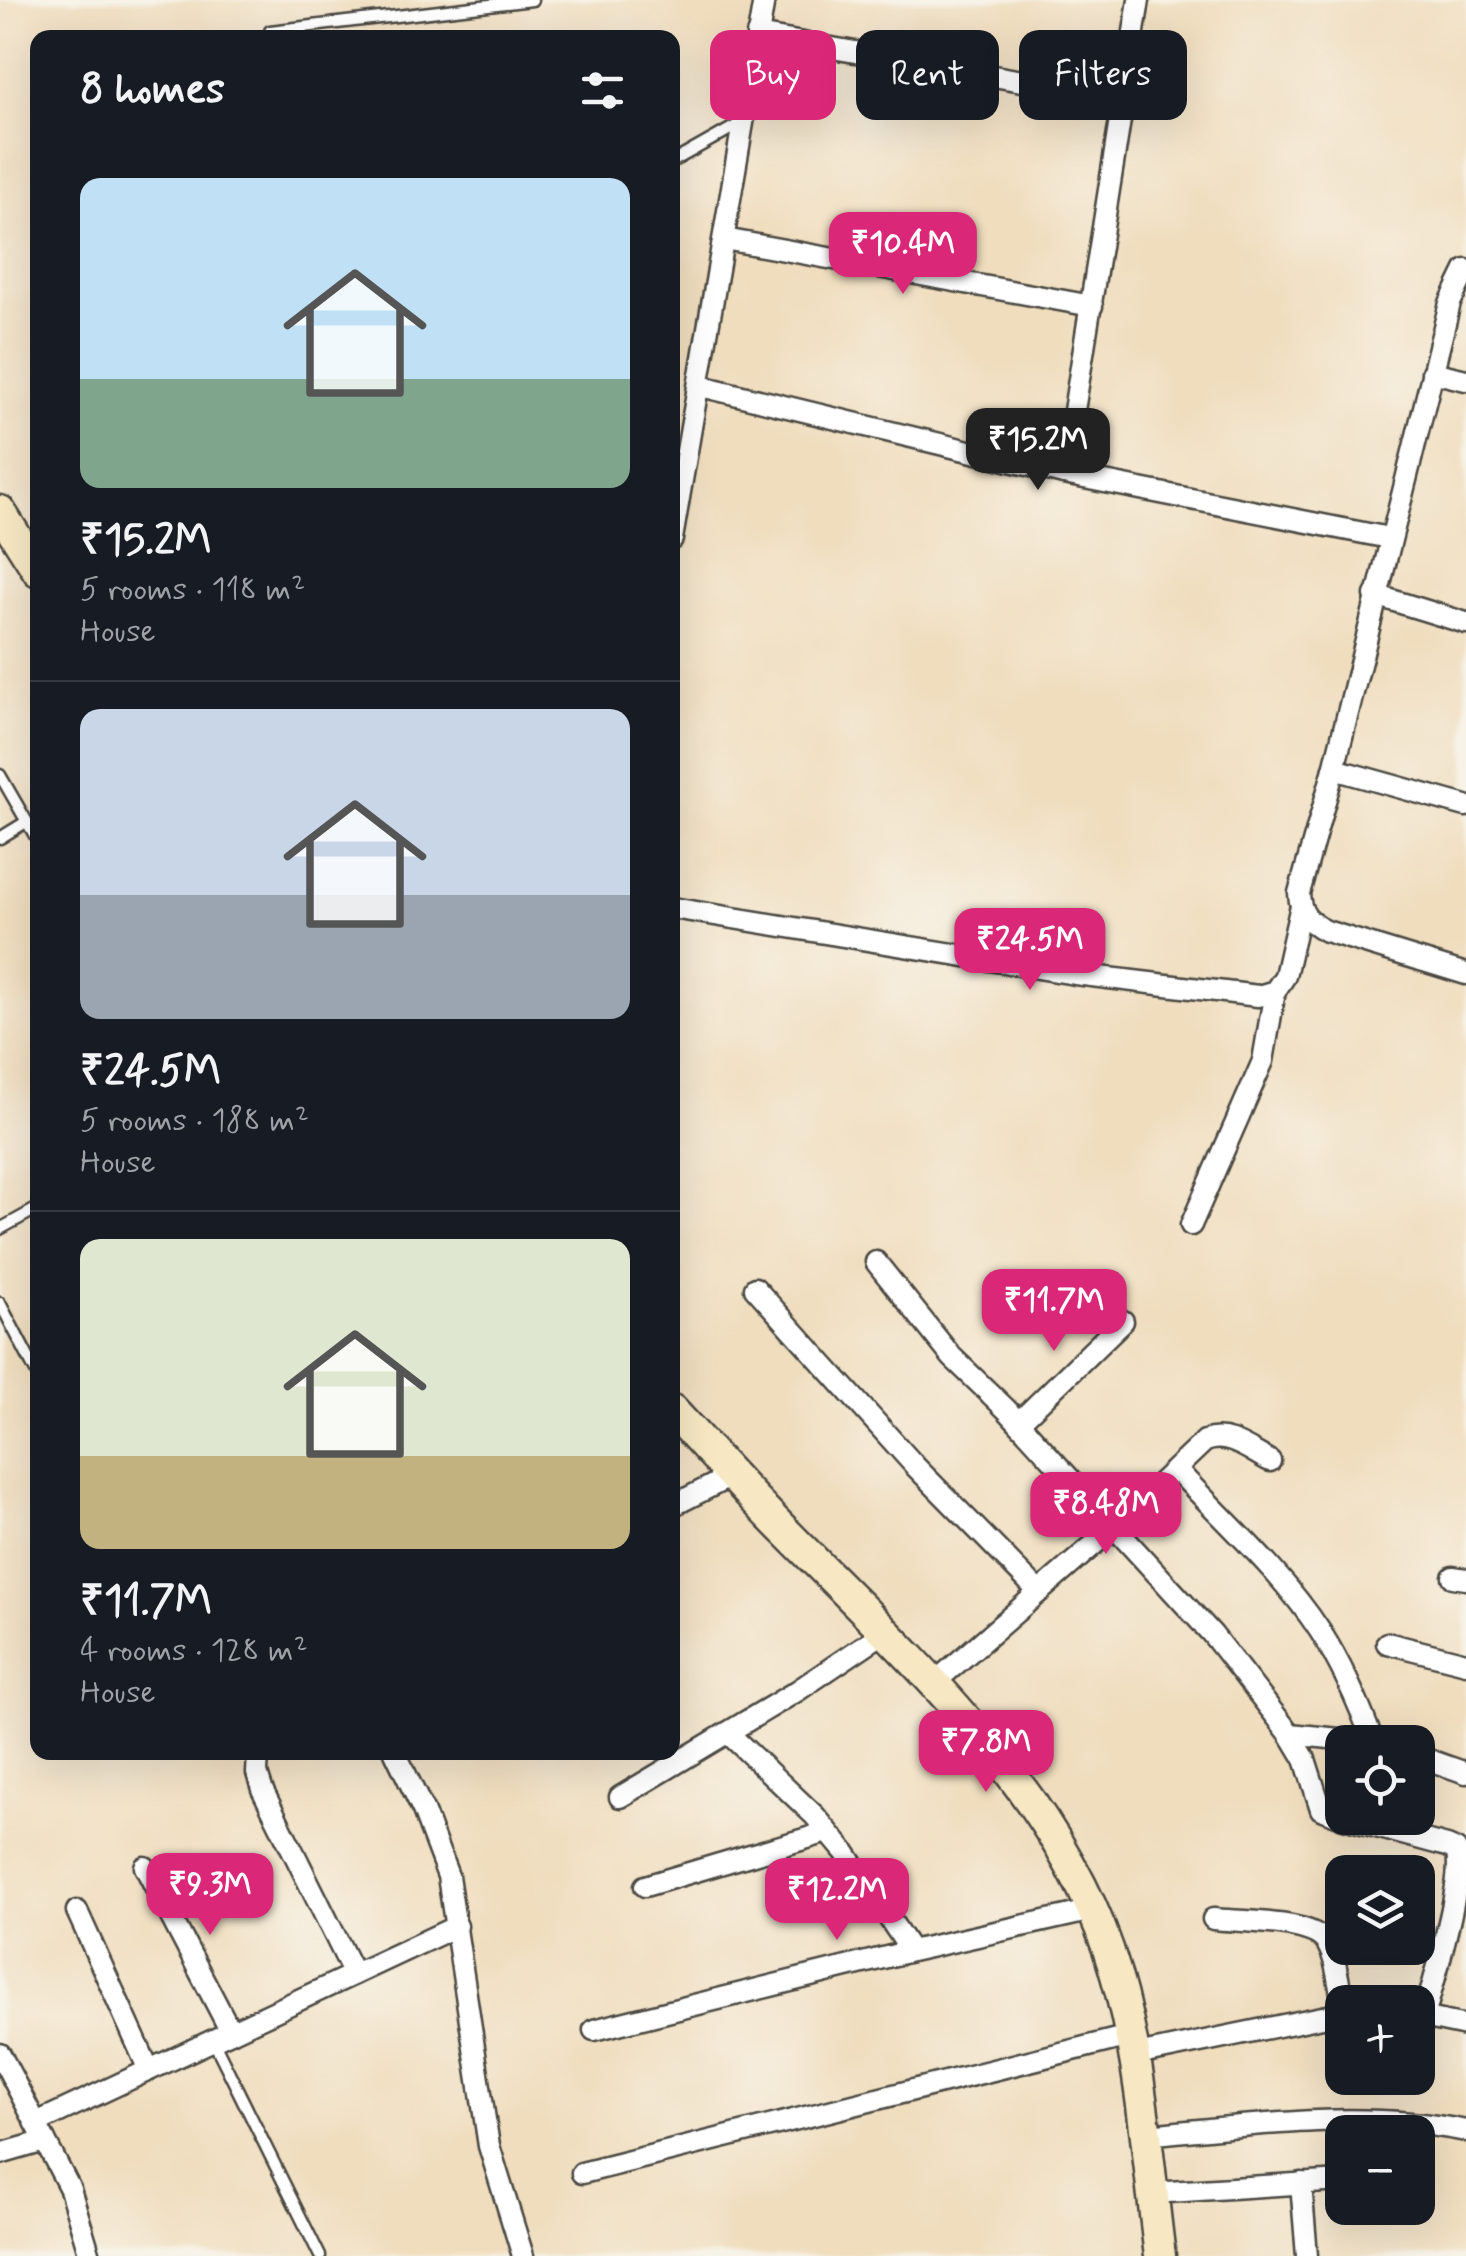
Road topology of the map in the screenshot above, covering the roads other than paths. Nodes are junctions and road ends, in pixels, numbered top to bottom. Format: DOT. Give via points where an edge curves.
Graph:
graph roads {
  1 [pos="532,0"];
  2 [pos="764,0"];
  3 [pos="1139,0"];
  4 [pos="278,30"];
  5 [pos="758,30"];
  6 [pos="1135,30"];
  7 [pos="836,49"];
  8 [pos="1019,80"];
  9 [pos="1123,120"];
  10 [pos="742,122"];
  11 [pos="680,157"];
  12 [pos="724,240"];
  13 [pos="1466,270"];
  14 [pos="1092,306"];
  15 [pos="1432,372"];
  16 [pos="1466,380"];
  17 [pos="701,386"];
  18 [pos="1064,474"];
  19 [pos="680,488"];
  20 [pos="0,511"];
  21 [pos="1389,538"];
  22 [pos="30,554"];
  23 [pos="1375,595"];
  24 [pos="1466,623"];
  25 [pos="1334,770"];
  26 [pos="0,775"];
  27 [pos="1466,806"];
  28 [pos="26,822"];
  29 [pos="30,828"];
  30 [pos="0,838"];
  31 [pos="680,909"];
  32 [pos="1300,910"];
  33 [pos="1466,974"];
  34 [pos="1275,991"];
  35 [pos="30,1212"];
  36 [pos="1191,1225"];
  37 [pos="0,1229"];
  38 [pos="876,1262"];
  39 [pos="755,1288"];
  40 [pos="0,1302"];
  41 [pos="1123,1321"];
  42 [pos="30,1360"];
  43 [pos="680,1419"];
  44 [pos="1019,1422"];
  45 [pos="1270,1460"];
  46 [pos="1176,1469"];
  47 [pos="732,1474"];
  48 [pos="680,1502"];
  49 [pos="1113,1528"];
  50 [pos="1039,1592"];
  51 [pos="886,1631"];
  52 [pos="1387,1643"];
  53 [pos="1466,1663"];
  54 [pos="934,1682"];
  55 [pos="1365,1725"];
  56 [pos="728,1733"];
  57 [pos="1290,1734"];
  58 [pos="1325,1737"];
  59 [pos="258,1760"];
  60 [pos="398,1760"];
  61 [pos="1435,1762"];
  62 [pos="1466,1773"];
  63 [pos="620,1797"];
  64 [pos="1325,1811"];
  65 [pos="828,1832"];
  66 [pos="1403,1835"];
  67 [pos="145,1866"];
  68 [pos="645,1886"];
  69 [pos="1093,1910"];
  70 [pos="77,1911"];
  71 [pos="1213,1919"];
  72 [pos="456,1926"];
  73 [pos="910,1950"];
  74 [pos="354,1974"];
  75 [pos="1339,1985"];
  76 [pos="1430,1985"];
  77 [pos="1325,2016"];
  78 [pos="1435,2020"];
  79 [pos="1466,2026"];
  80 [pos="594,2030"];
  81 [pos="222,2036"];
  82 [pos="1131,2046"];
  83 [pos="0,2054"];
  84 [pos="149,2070"];
  85 [pos="1466,2131"];
  86 [pos="41,2132"];
  87 [pos="1144,2134"];
  88 [pos="0,2154"];
  89 [pos="582,2173"];
  90 [pos="1325,2182"];
  91 [pos="1301,2184"];
  92 [pos="1152,2193"];
  93 [pos="90,2256"];
  94 [pos="320,2256"];
  95 [pos="523,2256"];
  96 [pos="1160,2256"];
  97 [pos="1307,2256"];
  1 -- 4 [label="lane"];
  2 -- 5 [label="street"];
  3 -- 6 [label="street"];
  7 -- 8 [label="street"];
  9 -- 14 [label="street"];
  10 -- 11 [label="lane"];
  10 -- 12 [label="street"];
  12 -- 14 [label="street"];
  12 -- 17 [label="street"];
  13 -- 15 [label="street"];
  14 -- 18 [label="street"];
  15 -- 16 [label="street"];
  15 -- 21 [label="street"];
  17 -- 18 [label="street"];
  17 -- 19 [label="street"];
  18 -- 21 [label="street"];
  20 -- 22 [label="street"];
  21 -- 23 [label="street"];
  23 -- 24 [label="street"];
  23 -- 25 [label="street"];
  25 -- 27 [label="street"];
  25 -- 32 [label="street"];
  26 -- 28 [label="lane"];
  28 -- 29 [label="lane"];
  28 -- 30 [label="lane"];
  31 -- 34 [label="street" via="1075,974 1258,996"];
  32 -- 33 [label="street" via="1326,931"];
  32 -- 34 [label="street" via="1285,976"];
  34 -- 36 [label="street" via="1264,1061"];
  35 -- 37 [label="lane"];
  38 -- 44 [label="street" via="952,1357"];
  39 -- 50 [label="street" via="916,1468"];
  40 -- 42 [label="lane"];
  41 -- 44 [label="street"];
  43 -- 47 [label="street"];
  44 -- 49 [label="street"];
  45 -- 46 [label="street" via="1220,1436 1205,1440"];
  46 -- 49 [label="street"];
  46 -- 55 [label="street" via="1302,1606"];
  47 -- 48 [label="street"];
  47 -- 51 [label="street"];
  49 -- 50 [label="street"];
  49 -- 57 [label="street" via="1212,1634"];
  50 -- 54 [label="street"];
  51 -- 54 [label="street"];
  51 -- 56 [label="street"];
  52 -- 53 [label="street"];
  54 -- 69 [label="street" via="1056,1840"];
  56 -- 63 [label="street"];
  56 -- 65 [label="street"];
  57 -- 58 [label="street"];
  57 -- 64 [label="street"];
  59 -- 74 [label="street" via="262,1789"];
  60 -- 72 [label="street" via="448,1876"];
  61 -- 62 [label="street"];
  65 -- 68 [label="street"];
  65 -- 73 [label="street"];
  66 -- 76 [label="street" via="1456,1850 1460,1859"];
  67 -- 81 [label="street"];
  69 -- 73 [label="street"];
  69 -- 82 [label="street"];
  70 -- 84 [label="street"];
  71 -- 75 [label="street" via="1316,1933 1328,1944"];
  72 -- 74 [label="street"];
  72 -- 95 [label="street" via="488,2146"];
  73 -- 80 [label="street"];
  74 -- 81 [label="street"];
  77 -- 82 [label="street"];
  78 -- 79 [label="street"];
  81 -- 84 [label="street"];
  81 -- 94 [label="lane"];
  82 -- 87 [label="street"];
  82 -- 89 [label="street"];
  83 -- 86 [label="street"];
  84 -- 86 [label="street"];
  85 -- 87 [label="street" via="1390,2120"];
  86 -- 88 [label="street"];
  86 -- 93 [label="street" via="70,2189"];
  87 -- 92 [label="street"];
  90 -- 91 [label="street"];
  91 -- 92 [label="street"];
  91 -- 97 [label="street"];
  92 -- 96 [label="street"];
}
